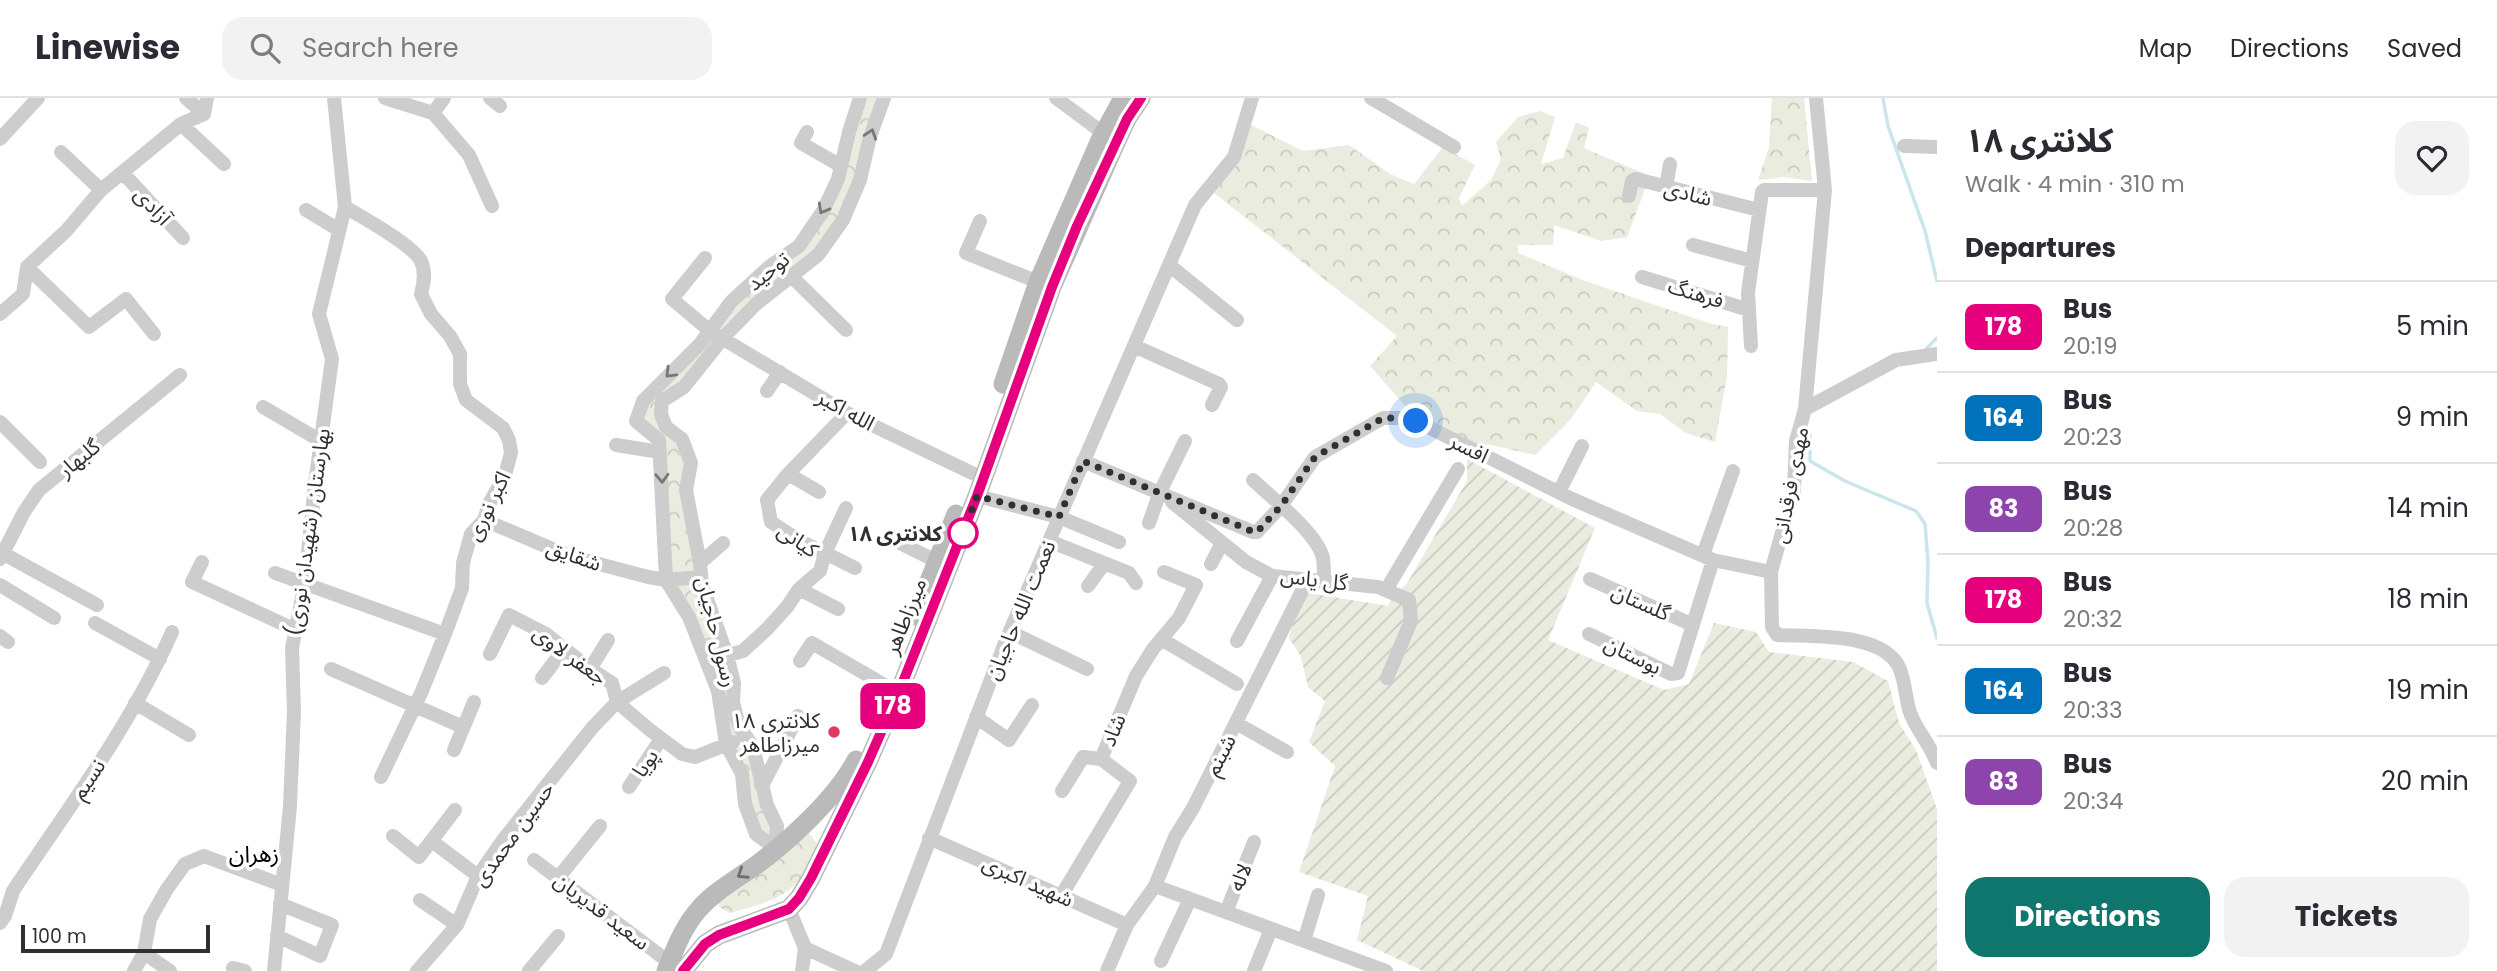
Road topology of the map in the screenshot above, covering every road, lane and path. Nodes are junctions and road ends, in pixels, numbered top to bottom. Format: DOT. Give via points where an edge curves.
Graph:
graph roads {
  1 [pos="38,98"];
  2 [pos="186,98"];
  3 [pos="207,98"];
  4 [pos="334,98"];
  5 [pos="385,98"];
  6 [pos="444,98"];
  7 [pos="860,98"];
  8 [pos="884,98"];
  9 [pos="1056,98"];
  10 [pos="1123,98"];
  11 [pos="1141,98"];
  12 [pos="1252,98"];
  13 [pos="1371,98"];
  14 [pos="1816,98"];
  15 [pos="433,113"];
  16 [pos="204,114"];
  17 [pos="181,124"];
  18 [pos="807,132"];
  19 [pos="1103,133"];
  20 [pos="0,139"];
  21 [pos="1904,146"];
  22 [pos="1454,147"];
  23 [pos="1937,147"];
  24 [pos="61,152"];
  25 [pos="224,164"];
  26 [pos="1670,164"];
  27 [pos="841,166"];
  28 [pos="122,173"];
  29 [pos="1666,187"];
  30 [pos="101,190"];
  31 [pos="1825,190"];
  32 [pos="1629,196"];
  33 [pos="492,206"];
  34 [pos="345,207"];
  35 [pos="306,210"];
  36 [pos="1759,210"];
  37 [pos="980,222"];
  38 [pos="339,230"];
  39 [pos="183,238"];
  40 [pos="1693,245"];
  41 [pos="705,258"];
  42 [pos="1752,261"];
  43 [pos="1169,265"];
  44 [pos="27,267"];
  45 [pos="760,276"];
  46 [pos="1642,276"];
  47 [pos="792,277"];
  48 [pos="1038,282"];
  49 [pos="775,290"];
  50 [pos="1749,310"];
  51 [pos="0,314"];
  52 [pos="1237,320"];
  53 [pos="846,330"];
  54 [pos="710,331"];
  55 [pos="154,334"];
  56 [pos="724,337"];
  57 [pos="1134,346"];
  58 [pos="1751,346"];
  59 [pos="1937,354"];
  60 [pos="780,372"];
  61 [pos="180,375"];
  62 [pos="767,391"];
  63 [pos="1212,405"];
  64 [pos="263,407"];
  65 [pos="1805,410"];
  66 [pos="847,413"];
  67 [pos="661,414"];
  68 [pos="0,422"];
  69 [pos="321,441"];
  70 [pos="1185,441"];
  71 [pos="616,445"];
  72 [pos="1582,446"];
  73 [pos="660,452"];
  74 [pos="1083,461"];
  75 [pos="40,462"];
  76 [pos="1458,469"];
  77 [pos="1732,471"];
  78 [pos="972,473"];
  79 [pos="788,474"];
  80 [pos="1253,480"];
  81 [pos="819,492"];
  82 [pos="1160,492"];
  83 [pos="1559,492"];
  84 [pos="977,496"];
  85 [pos="1281,506"];
  86 [pos="846,508"];
  87 [pos="1059,517"];
  88 [pos="484,520"];
  89 [pos="1149,523"];
  90 [pos="1049,541"];
  91 [pos="1119,542"];
  92 [pos="723,543"];
  93 [pos="1222,543"];
  94 [pos="902,544"];
  95 [pos="825,553"];
  96 [pos="2,557"];
  97 [pos="1708,557"];
  98 [pos="936,561"];
  99 [pos="202,562"];
  100 [pos="1104,564"];
  101 [pos="1211,564"];
  102 [pos="855,568"];
  103 [pos="701,570"];
  104 [pos="1164,572"];
  105 [pos="1771,572"];
  106 [pos="275,573"];
  107 [pos="1272,576"];
  108 [pos="1590,579"];
  109 [pos="666,580"];
  110 [pos="1324,580"];
  111 [pos="1307,581"];
  112 [pos="305,582"];
  113 [pos="1136,583"];
  114 [pos="0,585"];
  115 [pos="1088,586"];
  116 [pos="799,589"];
  117 [pos="1386,590"];
  118 [pos="97,605"];
  119 [pos="838,609"];
  120 [pos="54,618"];
  121 [pos="95,623"];
  122 [pos="715,624"];
  123 [pos="1693,625"];
  124 [pos="296,630"];
  125 [pos="172,632"];
  126 [pos="1010,632"];
  127 [pos="445,634"];
  128 [pos="1589,634"];
  129 [pos="698,635"];
  130 [pos="1161,639"];
  131 [pos="608,640"];
  132 [pos="1237,641"];
  133 [pos="564,649"];
  134 [pos="489,654"];
  135 [pos="727,655"];
  136 [pos="160,659"];
  137 [pos="800,661"];
  138 [pos="708,662"];
  139 [pos="1087,668"];
  140 [pos="331,669"];
  141 [pos="590,670"];
  142 [pos="664,673"];
  143 [pos="541,678"];
  144 [pos="1387,678"];
  145 [pos="1237,684"];
  146 [pos="888,688"];
  147 [pos="474,702"];
  148 [pos="617,702"];
  149 [pos="135,703"];
  150 [pos="416,705"];
  151 [pos="1032,705"];
  152 [pos="798,716"];
  153 [pos="976,717"];
  154 [pos="1236,723"];
  155 [pos="463,727"];
  156 [pos="190,735"];
  157 [pos="747,738"];
  158 [pos="662,739"];
  159 [pos="726,744"];
  160 [pos="454,750"];
  161 [pos="1287,752"];
  162 [pos="1101,759"];
  163 [pos="1937,763"];
  164 [pos="381,777"];
  165 [pos="764,784"];
  166 [pos="629,786"];
  167 [pos="1062,791"];
  168 [pos="744,792"];
  169 [pos="455,810"];
  170 [pos="806,820"];
  171 [pos="600,826"];
  172 [pos="393,836"];
  173 [pos="929,838"];
  174 [pos="829,839"];
  175 [pos="433,842"];
  176 [pos="1254,842"];
  177 [pos="775,848"];
  178 [pos="534,860"];
  179 [pos="478,876"];
  180 [pos="558,878"];
  181 [pos="282,885"];
  182 [pos="1155,886"];
  183 [pos="1318,895"];
  184 [pos="1061,896"];
  185 [pos="1190,899"];
  186 [pos="420,900"];
  187 [pos="708,900"];
  188 [pos="280,904"];
  189 [pos="789,909"];
  190 [pos="1226,912"];
  191 [pos="0,923"];
  192 [pos="457,925"];
  193 [pos="1127,925"];
  194 [pos="1271,929"];
  195 [pos="732,930"];
  196 [pos="277,936"];
  197 [pos="558,936"];
  198 [pos="1304,941"];
  199 [pos="805,948"];
  200 [pos="144,953"];
  201 [pos="1161,961"];
  202 [pos="673,968"];
  203 [pos="134,971"];
  204 [pos="170,971"];
  205 [pos="274,971"];
  206 [pos="417,971"];
  207 [pos="529,971"];
  208 [pos="802,971"];
  209 [pos="855,971"];
  210 [pos="865,971"];
  211 [pos="1107,971"];
  212 [pos="1254,971"];
  213 [pos="1386,971"];
  1 -- 20 [label="street"];
  2 -- 16 [label="street"];
  3 -- 16 [label="street"];
  4 -- 34 [label="street, بهارستان (شهیدان نوری)"];
  5 -- 15 [label="street"];
  6 -- 15 [label="street"];
  7 -- 27 [label="street, توحید"];
  47 -- 8 [label="street, توحید, one-way" via="818,255 843,220"];
  9 -- 19 [label="street"];
  10 -- 19 [label="main road, میرزاطاهر"];
  11 -- 84 [label="main road, میرزاطاهر" via="1127,119 1052,287"];
  12 -- 43 [label="street, نعمت الله حاجیان" via="1234,157 1195,205"];
  13 -- 22 [label="street"];
  14 -- 31 [label="street, مهدی فرقدانی"];
  15 -- 33 [label="street" via="469,155"];
  16 -- 17 [label="street"];
  17 -- 25 [label="street"];
  17 -- 28 [label="street"];
  18 -- 27 [label="street" via="801,143"];
  19 -- 48 [label="main road, میرزاطاهر"];
  21 -- 23 [label="street"];
  24 -- 30 [label="street"];
  26 -- 29 [label="street"];
  27 -- 45 [label="street, توحید, one-way" via="823,211 799,246"];
  28 -- 30 [label="street"];
  28 -- 39 [label="street, آزادی"];
  29 -- 32 [label="street, شادی" via="1633,179"];
  29 -- 36 [label="street, شادی"];
  30 -- 44 [label="street"];
  31 -- 36 [label="street" via="1764,190"];
  31 -- 65 [label="street, مهدی فرقدانی"];
  34 -- 38 [label="street, بهارستان (شهیدان نوری)"];
  34 -- 88 [label="street, اکبر نوری" via="421,260 425,280 421,294 460,354 460,384 466,400 503,428 509,440 505,475"];
  35 -- 38 [label="street"];
  36 -- 42 [label="street"];
  37 -- 48 [label="street" via="966,253"];
  38 -- 69 [label="street, بهارستان (شهیدان نوری)" via="319,314 332,359"];
  40 -- 42 [label="street"];
  41 -- 54 [label="street, الله اکبر" via="672,299"];
  42 -- 50 [label="street"];
  43 -- 52 [label="street"];
  43 -- 57 [label="street, نعمت الله حاجیان"];
  44 -- 51 [label="street" via="23,294"];
  44 -- 55 [label="street" via="89,327 126,299"];
  45 -- 49 [label="street"];
  45 -- 54 [label="street, توحید" via="731,302"];
  46 -- 50 [label="street, فرهنگ"];
  47 -- 49 [label="street, توحید"];
  47 -- 53 [label="street"];
  48 -- 78 [label="main road, میرزاطاهر"];
  49 -- 56 [label="street, توحید"];
  50 -- 58 [label="street"];
  54 -- 56 [label="street, الله اکبر"];
  54 -- 73 [label="street, توحید, one-way" via="643,401 636,421 659,440"];
  56 -- 60 [label="street, الله اکبر"];
  56 -- 67 [label="street, توحید" via="684,387 663,401"];
  57 -- 63 [label="street" via="1219,384"];
  57 -- 74 [label="street, نعمت الله حاجیان"];
  59 -- 65 [label="street" via="1896,360"];
  60 -- 62 [label="street"];
  60 -- 66 [label="street, الله اکبر"];
  61 -- 96 [label="street, گلبهار" via="39,491"];
  64 -- 69 [label="street"];
  65 -- 105 [label="street, مهدی فرقدانی" via="1796,440 1794,490"];
  66 -- 78 [label="street, الله اکبر"];
  66 -- 79 [label="street, کیانی"];
  67 -- 103 [label="street, رسول حاجیان" via="666,426 682,439 691,463 686,490"];
  68 -- 75 [label="street"];
  69 -- 112 [label="street, بهارستان (شهیدان نوری)"];
  70 -- 82 [label="street"];
  71 -- 73 [label="street"];
  72 -- 83 [label="street"];
  73 -- 109 [label="street, رسول حاجیان, one-way"];
  74 -- 82 [label="street, افسر"];
  74 -- 87 [label="street, نعمت الله حاجیان"];
  76 -- 117 [label="street"];
  77 -- 97 [label="street"];
  78 -- 98 [label="main road, میرزاطاهر"];
  79 -- 81 [label="street"];
  79 -- 95 [label="street, کیانی" via="767,500 771,522"];
  80 -- 85 [label="street"];
  82 -- 85 [label="street, افسر" via="1254,532"];
  82 -- 89 [label="street"];
  82 -- 93 [label="street, گل یاس"];
  83 -- 85 [label="street, افسر" via="1416,421 1383,418 1315,457"];
  83 -- 97 [label="street, افسر"];
  84 -- 87 [label="street"];
  84 -- 174 [label="main road, میرزاطاهر" via="903,682"];
  85 -- 110 [label="street" via="1318,547"];
  86 -- 95 [label="street"];
  87 -- 90 [label="street, نعمت الله حاجیان"];
  87 -- 91 [label="street"];
  88 -- 109 [label="street, شقایق" via="569,556"];
  88 -- 127 [label="street, اکبر نوری" via="471,534 462,588"];
  90 -- 100 [label="street"];
  90 -- 126 [label="street, نعمت الله حاجیان"];
  92 -- 103 [label="street"];
  93 -- 101 [label="street"];
  93 -- 107 [label="street, گل یاس"];
  94 -- 98 [label="street"];
  95 -- 102 [label="street"];
  95 -- 116 [label="street, کیانی" via="820,571"];
  96 -- 118 [label="street"];
  97 -- 105 [label="street, افسر"];
  97 -- 123 [label="street"];
  98 -- 146 [label="main road, میرزاطاهر"];
  99 -- 124 [label="street" via="192,582"];
  100 -- 113 [label="street" via="1129,573"];
  100 -- 115 [label="street"];
  103 -- 109 [label="street, شقایق"];
  103 -- 122 [label="street, رسول حاجیان"];
  104 -- 130 [label="street, شاد" via="1196,585 1179,618"];
  105 -- 163 [label="street, مهدی فرقدانی" via="1772,626 1777,635 1863,641 1890,654 1900,668 1911,716"];
  106 -- 112 [label="street"];
  107 -- 111 [label="street, گل یاس"];
  107 -- 132 [label="street"];
  108 -- 123 [label="street, گلستان"];
  109 -- 129 [label="street, رسول حاجیان"];
  110 -- 111 [label="street, گل یاس"];
  110 -- 117 [label="street, گل یاس"];
  111 -- 154 [label="street, شبنم"];
  112 -- 124 [label="street, بهارستان (شهیدان نوری)"];
  112 -- 127 [label="street"];
  114 -- 120 [label="street"];
  116 -- 119 [label="street"];
  116 -- 135 [label="street, کیانی" via="767,629 743,651"];
  117 -- 144 [label="street" via="1409,600 1411,621"];
  121 -- 136 [label="street"];
  122 -- 129 [label="street"];
  122 -- 135 [label="street, رسول حاجیان"];
  123 -- 128 [label="street, بوستان" via="1678,673 1671,674"];
  124 -- 181 [label="street, بهارستان (شهیدان نوری)" via="290,806"];
  125 -- 136 [label="street, نسیم"];
  126 -- 139 [label="street"];
  126 -- 153 [label="street, نعمت الله حاجیان"];
  127 -- 150 [label="street, اکبر نوری"];
  129 -- 138 [label="street, رسول حاجیان"];
  130 -- 145 [label="street"];
  130 -- 162 [label="street, شاد" via="1136,676"];
  131 -- 141 [label="street"];
  133 -- 134 [label="street, جعفر لاوی" via="509,615"];
  133 -- 141 [label="street, جعفر لاوی"];
  133 -- 143 [label="street"];
  135 -- 138 [label="street, کیانی"];
  135 -- 157 [label="street, رسول حاجیان" via="733,702"];
  136 -- 149 [label="street, نسیم"];
  137 -- 146 [label="street" via="812,643"];
  138 -- 159 [label="street, رسول حاجیان" via="718,691"];
  140 -- 150 [label="street"];
  141 -- 148 [label="street, جعفر لاوی" via="612,683"];
  142 -- 148 [label="street, حسین محمدی"];
  146 -- 170 [label="main road, میرزاطاهر" via="848,775"];
  147 -- 155 [label="street"];
  148 -- 158 [label="street, جعفر لاوی"];
  148 -- 179 [label="street, حسین محمدی" via="592,727"];
  149 -- 156 [label="street"];
  149 -- 191 [label="street, نسیم" via="13,891"];
  150 -- 155 [label="street"];
  150 -- 164 [label="street, اکبر نوری"];
  151 -- 153 [label="street" via="1009,740"];
  152 -- 165 [label="street"];
  153 -- 173 [label="street, نعمت الله حاجیان"];
  154 -- 161 [label="street"];
  154 -- 182 [label="street, شبنم"];
  155 -- 160 [label="street"];
  157 -- 159 [label="street"];
  157 -- 165 [label="street, رسول حاجیان"];
  158 -- 159 [label="street, جعفر لاوی" via="682,754 695,757"];
  158 -- 166 [label="street, پویا"];
  159 -- 168 [label="street, رسول حاجیان" via="742,774"];
  162 -- 167 [label="street" via="1083,757"];
  162 -- 184 [label="street, شاد" via="1130,781"];
  165 -- 168 [label="street"];
  165 -- 177 [label="street, رسول حاجیان" via="777,826"];
  168 -- 177 [label="street, رسول حاجیان" via="756,834"];
  169 -- 175 [label="street"];
  170 -- 174 [label="main road"];
  170 -- 177 [label="main road, میرزاطاهر"];
  171 -- 180 [label="street"];
  172 -- 175 [label="street" via="419,857"];
  173 -- 184 [label="street, شهید اکبری"];
  173 -- 210 [label="street, نعمت الله حاجیان" via="886,954"];
  174 -- 189 [label="main road, میرزاطاهر"];
  175 -- 179 [label="street"];
  176 -- 190 [label="street, لاله"];
  177 -- 187 [label="main road, میرزاطاهر, one-way"];
  178 -- 180 [label="street, سعید قدیریان"];
  179 -- 192 [label="street, حسین محمدی"];
  180 -- 202 [label="street, سعید قدیریان"];
  181 -- 188 [label="street, بهارستان (شهیدان نوری)"];
  181 -- 200 [label="street" via="204,856 185,864 150,919"];
  182 -- 185 [label="street"];
  182 -- 193 [label="street, شبنم"];
  183 -- 198 [label="street"];
  184 -- 193 [label="street, شهید اکبری"];
  185 -- 190 [label="street"];
  185 -- 201 [label="street"];
  186 -- 192 [label="street"];
  187 -- 195 [label="main road" via="711,912"];
  187 -- 202 [label="main road, میرزاطاهر" via="684,928"];
  188 -- 196 [label="street, بهارستان (شهیدان نوری)"];
  188 -- 196 [label="street" via="332,925 320,956"];
  189 -- 195 [label="main road"];
  189 -- 199 [label="street"];
  190 -- 194 [label="street"];
  192 -- 206 [label="street, حسین محمدی"];
  193 -- 211 [label="street, شبنم"];
  194 -- 198 [label="street"];
  194 -- 212 [label="street"];
  195 -- 202 [label="main road"];
  196 -- 205 [label="street, بهارستان (شهیدان نوری)"];
  197 -- 207 [label="street"];
  198 -- 213 [label="street"];
  199 -- 208 [label="street"];
  199 -- 209 [label="street"];
  200 -- 203 [label="street"];
  200 -- 204 [label="street"];
}
